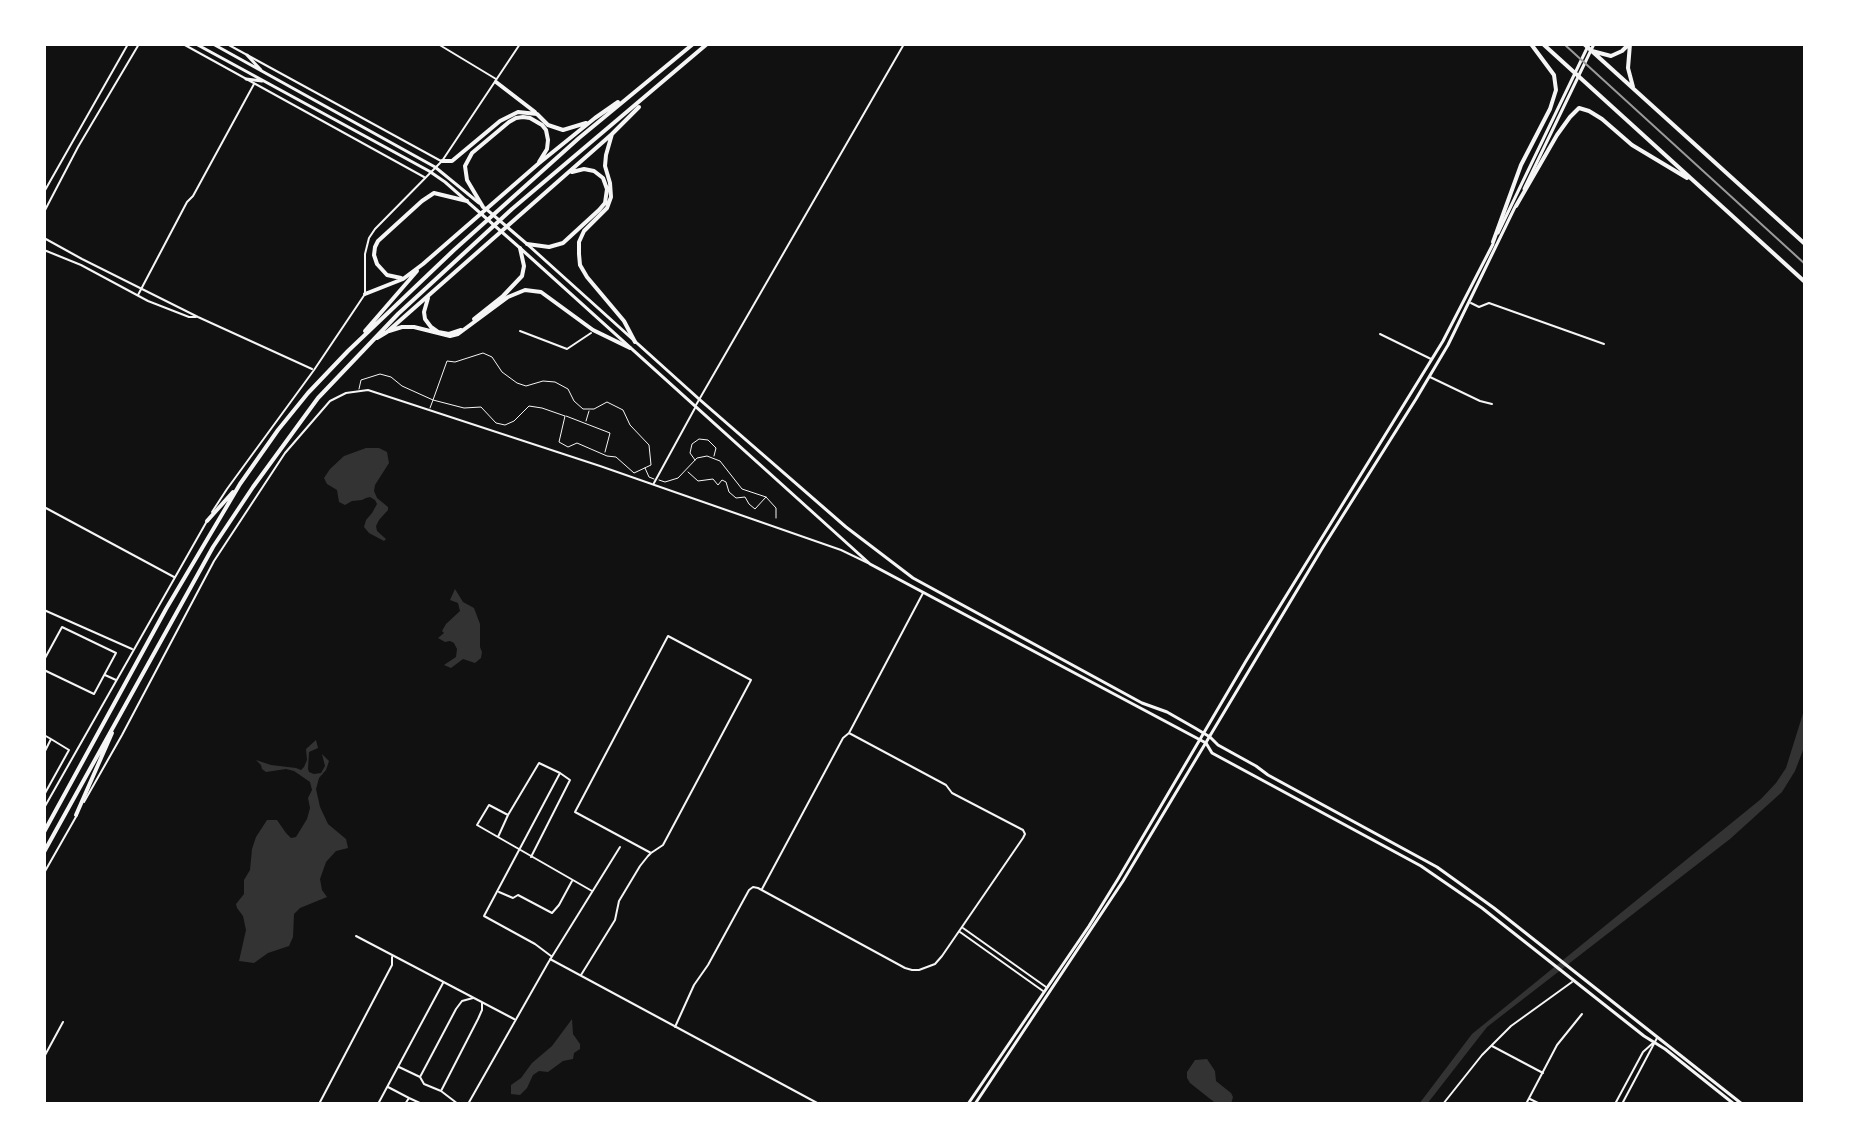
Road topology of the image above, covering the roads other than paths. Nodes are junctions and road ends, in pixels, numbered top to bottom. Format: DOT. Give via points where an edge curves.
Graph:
graph roads {
  1 [pos="128,44"];
  2 [pos="139,44"];
  3 [pos="183,44"];
  4 [pos="196,44"];
  5 [pos="213,44"];
  6 [pos="227,44"];
  7 [pos="438,44"];
  8 [pos="520,44"];
  9 [pos="693,44"];
  10 [pos="707,44"];
  11 [pos="904,44"];
  12 [pos="1531,44"];
  13 [pos="1543,44"];
  14 [pos="1589,44"];
  15 [pos="1630,44"];
  16 [pos="1594,53"];
  17 [pos="247,55"];
  18 [pos="264,72"];
  19 [pos="246,79"];
  20 [pos="265,81"];
  21 [pos="497,81"];
  22 [pos="254,84"];
  23 [pos="643,85"];
  24 [pos="655,89"];
  25 [pos="1634,89"];
  26 [pos="537,114"];
  27 [pos="595,118"];
  28 [pos="612,134"];
  29 [pos="442,161"];
  30 [pos="538,164"];
  31 [pos="570,173"];
  32 [pos="425,178"];
  33 [pos="1697,184"];
  34 [pos="44,192"];
  35 [pos="467,201"];
  36 [pos="1522,202"];
  37 [pos="1516,206"];
  38 [pos="483,207"];
  39 [pos="44,212"];
  40 [pos="44,238"];
  41 [pos="1493,242"];
  42 [pos="527,244"];
  43 [pos="1805,244"];
  44 [pos="520,248"];
  45 [pos="44,250"];
  46 [pos="423,264"];
  47 [pos="403,279"];
  48 [pos="1805,282"];
  49 [pos="141,289"];
  50 [pos="365,294"];
  51 [pos="138,295"];
  52 [pos="429,295"];
  53 [pos="1469,302"];
  54 [pos="198,317"];
  55 [pos="520,331"];
  56 [pos="387,332"];
  57 [pos="591,333"];
  58 [pos="1380,334"];
  59 [pos="371,342"];
  60 [pos="635,342"];
  61 [pos="1604,344"];
  62 [pos="630,348"];
  63 [pos="348,351"];
  64 [pos="1432,359"];
  65 [pos="314,370"];
  66 [pos="1429,376"];
  67 [pos="359,391"];
  68 [pos="699,399"];
  69 [pos="433,400"];
  70 [pos="1492,404"];
  71 [pos="695,406"];
  72 [pos="589,409"];
  73 [pos="430,411"];
  74 [pos="565,416"];
  75 [pos="1395,420"];
  76 [pos="586,424"];
  77 [pos="1400,424"];
  78 [pos="604,454"];
  79 [pos="713,458"];
  80 [pos="695,461"];
  81 [pos="645,468"];
  82 [pos="686,470"];
  83 [pos="656,479"];
  84 [pos="240,484"];
  85 [pos="653,484"];
  86 [pos="766,497"];
  87 [pos="44,507"];
  88 [pos="776,518"];
  89 [pos="207,521"];
  90 [pos="870,564"];
  91 [pos="175,578"];
  92 [pos="923,593"];
  93 [pos="44,610"];
  94 [pos="133,650"];
  95 [pos="44,660"];
  96 [pos="44,670"];
  97 [pos="104,675"];
  98 [pos="116,680"];
  99 [pos="121,713"];
  100 [pos="849,733"];
  101 [pos="1203,733"];
  102 [pos="44,735"];
  103 [pos="1210,737"];
  104 [pos="51,739"];
  105 [pos="1200,740"];
  106 [pos="1206,743"];
  107 [pos="44,753"];
  108 [pos="560,773"];
  109 [pos="55,775"];
  110 [pos="60,778"];
  111 [pos="44,795"];
  112 [pos="44,808"];
  113 [pos="76,815"];
  114 [pos="508,815"];
  115 [pos="44,832"];
  116 [pos="498,837"];
  117 [pos="620,847"];
  118 [pos="519,850"];
  119 [pos="44,852"];
  120 [pos="651,853"];
  121 [pos="531,857"];
  122 [pos="44,873"];
  123 [pos="572,881"];
  124 [pos="762,890"];
  125 [pos="498,891"];
  126 [pos="593,892"];
  127 [pos="961,927"];
  128 [pos="959,931"];
  129 [pos="356,936"];
  130 [pos="392,955"];
  131 [pos="551,958"];
  132 [pos="581,975"];
  133 [pos="1575,981"];
  134 [pos="443,982"];
  135 [pos="1047,991"];
  136 [pos="474,998"];
  137 [pos="482,1002"];
  138 [pos="1582,1014"];
  139 [pos="515,1019"];
  140 [pos="63,1022"];
  141 [pos="675,1027"];
  142 [pos="1657,1037"];
  143 [pos="1654,1042"];
  144 [pos="1491,1046"];
  145 [pos="44,1057"];
  146 [pos="398,1067"];
  147 [pos="1543,1073"];
  148 [pos="420,1077"];
  149 [pos="387,1087"];
  150 [pos="441,1091"];
  151 [pos="409,1098"];
  152 [pos="1529,1098"];
  153 [pos="319,1104"];
  154 [pos="378,1104"];
  155 [pos="405,1104"];
  156 [pos="422,1104"];
  157 [pos="458,1104"];
  158 [pos="468,1104"];
  159 [pos="819,1104"];
  160 [pos="968,1104"];
  161 [pos="975,1104"];
  162 [pos="1443,1104"];
  163 [pos="1526,1104"];
  164 [pos="1540,1104"];
  165 [pos="1615,1104"];
  166 [pos="1622,1104"];
  167 [pos="1734,1104"];
  168 [pos="1742,1104"];
  1 -- 34 [label="street"];
  2 -- 39 [label="street"];
  3 -- 19 [label="street"];
  4 -- 20 [label="main road"];
  5 -- 18 [label="main road"];
  6 -- 17 [label="street"];
  7 -- 21 [label="street"];
  8 -- 21 [label="street"];
  9 -- 23 [label="highway"];
  10 -- 24 [label="highway"];
  11 -- 68 [label="street"];
  12 -- 41 [label="highway" via="1554,75 1556,90"];
  13 -- 33 [label="highway"];
  14 -- 16 [label="highway"];
  14 -- 37 [label="main road"];
  14 -- 41 [label="main road"];
  15 -- 16 [label="highway" via="1611,56"];
  15 -- 25 [label="highway" via="1628,68"];
  16 -- 25 [label="highway"];
  17 -- 18 [label="main road"];
  17 -- 29 [label="street"];
  18 -- 38 [label="main road" via="435,167"];
  19 -- 20 [label="main road"];
  19 -- 22 [label="street"];
  20 -- 35 [label="main road" via="429,171"];
  21 -- 26 [label="highway"];
  21 -- 29 [label="street"];
  22 -- 32 [label="street"];
  22 -- 49 [label="street"];
  23 -- 27 [label="highway"];
  23 -- 63 [label="highway" via="556,158"];
  24 -- 28 [label="highway"];
  24 -- 59 [label="highway" via="512,209"];
  25 -- 43 [label="highway"];
  26 -- 27 [label="highway" via="563,130"];
  26 -- 29 [label="highway" via="509,116 452,161"];
  27 -- 30 [label="highway"];
  28 -- 31 [label="highway"];
  28 -- 60 [label="highway" via="605,166 611,197 584,231 580,265"];
  29 -- 32 [label="street"];
  30 -- 38 [label="highway" via="547,149 546,130 530,118 516,118 467,159 467,180"];
  30 -- 46 [label="highway"];
  31 -- 42 [label="highway" via="584,169 603,178 605,203 563,243"];
  31 -- 52 [label="highway"];
  32 -- 50 [label="street" via="369,238"];
  33 -- 37 [label="highway" via="1579,108"];
  33 -- 48 [label="highway"];
  35 -- 44 [label="main road"];
  35 -- 47 [label="highway" via="434,193 378,241 377,264 387,275"];
  36 -- 37 [label="street"];
  37 -- 53 [label="main road"];
  38 -- 42 [label="main road"];
  40 -- 49 [label="street"];
  41 -- 64 [label="main road"];
  42 -- 60 [label="main road"];
  44 -- 52 [label="highway" via="522,276 459,331 449,334 431,327 424,312"];
  44 -- 62 [label="main road"];
  45 -- 51 [label="street"];
  46 -- 47 [label="highway"];
  46 -- 63 [label="highway"];
  47 -- 50 [label="highway"];
  49 -- 51 [label="street"];
  49 -- 54 [label="street"];
  50 -- 65 [label="street"];
  51 -- 54 [label="street"];
  52 -- 56 [label="highway"];
  53 -- 61 [label="street" via="1479,307 1489,303"];
  53 -- 66 [label="main road"];
  54 -- 65 [label="street"];
  55 -- 57 [label="street" via="567,349"];
  56 -- 59 [label="highway"];
  56 -- 62 [label="highway" via="414,327 458,334 525,290 541,292 593,330"];
  58 -- 64 [label="street"];
  59 -- 99 [label="highway" via="318,398 253,487 213,547"];
  60 -- 68 [label="main road"];
  62 -- 71 [label="main road"];
  63 -- 84 [label="highway" via="308,393"];
  64 -- 75 [label="main road"];
  65 -- 89 [label="street"];
  66 -- 70 [label="street"];
  66 -- 77 [label="main road"];
  67 -- 69 [label="street" via="361,380 380,374"];
  67 -- 73 [label="street"];
  67 -- 113 [label="street" via="330,401 285,453 241,518"];
  68 -- 71 [label="street"];
  68 -- 101 [label="main road" via="913,578"];
  69 -- 72 [label="street" via="447,361 483,353 517,383 555,382"];
  69 -- 73 [label="street"];
  69 -- 74 [label="street" via="481,407 505,425 529,406"];
  71 -- 83 [label="street"];
  71 -- 90 [label="main road"];
  72 -- 76 [label="street"];
  72 -- 81 [label="street" via="607,402 623,410 649,445 651,465"];
  73 -- 85 [label="street"];
  74 -- 76 [label="street"];
  74 -- 78 [label="street" via="559,442"];
  75 -- 77 [label="main road"];
  75 -- 101 [label="main road"];
  76 -- 78 [label="street" via="610,433"];
  77 -- 103 [label="main road"];
  78 -- 81 [label="street" via="634,473"];
  79 -- 80 [label="street"];
  79 -- 80 [label="street" via="716,448 699,439 690,453"];
  79 -- 86 [label="street" via="742,489"];
  80 -- 82 [label="street"];
  81 -- 83 [label="street"];
  82 -- 83 [label="street" via="665,482"];
  82 -- 86 [label="street" via="698,481 726,482 729,492 745,497 755,509"];
  83 -- 85 [label="street"];
  84 -- 89 [label="highway"];
  84 -- 115 [label="highway"];
  85 -- 90 [label="street"];
  86 -- 88 [label="street" via="776,508"];
  87 -- 91 [label="street"];
  89 -- 91 [label="street"];
  90 -- 92 [label="main road"];
  91 -- 94 [label="street"];
  92 -- 100 [label="street"];
  92 -- 105 [label="main road"];
  93 -- 94 [label="street"];
  94 -- 98 [label="street"];
  95 -- 97 [label="street" via="62,627 116,653"];
  96 -- 97 [label="street" via="94,694"];
  97 -- 98 [label="street"];
  98 -- 110 [label="street"];
  99 -- 113 [label="highway"];
  99 -- 119 [label="highway"];
  100 -- 124 [label="street"];
  100 -- 127 [label="street" via="1023,830 1023,838"];
  101 -- 103 [label="main road"];
  101 -- 105 [label="main road"];
  102 -- 104 [label="street"];
  103 -- 106 [label="main road"];
  103 -- 142 [label="main road" via="1268,775 1437,867"];
  104 -- 107 [label="street"];
  104 -- 109 [label="street" via="69,750"];
  105 -- 106 [label="main road"];
  105 -- 135 [label="main road"];
  106 -- 133 [label="main road" via="1212,753 1444,880"];
  106 -- 135 [label="main road" via="1111,900"];
  108 -- 114 [label="street" via="539,763"];
  108 -- 118 [label="street"];
  108 -- 121 [label="street" via="570,780"];
  109 -- 110 [label="street"];
  109 -- 111 [label="street"];
  110 -- 112 [label="street"];
  113 -- 122 [label="street"];
  114 -- 116 [label="street"];
  114 -- 116 [label="street" via="489,805 478,822"];
  116 -- 118 [label="street"];
  117 -- 126 [label="street"];
  118 -- 121 [label="street"];
  118 -- 125 [label="street"];
  120 -- 120 [label="street" via="575,812 668,636 751,680 663,845"];
  120 -- 132 [label="street"];
  121 -- 123 [label="street"];
  123 -- 125 [label="street" via="552,913"];
  123 -- 126 [label="street"];
  124 -- 128 [label="street" via="912,970 935,964"];
  124 -- 141 [label="street" via="749,890"];
  125 -- 131 [label="street" via="484,916"];
  126 -- 131 [label="street"];
  127 -- 128 [label="street"];
  127 -- 135 [label="street"];
  128 -- 135 [label="street"];
  129 -- 130 [label="street"];
  130 -- 134 [label="street"];
  130 -- 153 [label="street" via="392,965"];
  131 -- 132 [label="street"];
  131 -- 139 [label="street"];
  132 -- 141 [label="street"];
  133 -- 143 [label="main road"];
  133 -- 144 [label="street"];
  134 -- 136 [label="street"];
  134 -- 146 [label="street"];
  135 -- 160 [label="main road"];
  135 -- 161 [label="main road"];
  136 -- 137 [label="street"];
  136 -- 148 [label="street" via="456,1009"];
  137 -- 139 [label="street"];
  137 -- 150 [label="street"];
  138 -- 147 [label="street"];
  139 -- 158 [label="street"];
  140 -- 145 [label="street"];
  141 -- 159 [label="street"];
  142 -- 143 [label="street"];
  142 -- 168 [label="main road"];
  143 -- 165 [label="street"];
  143 -- 166 [label="street"];
  143 -- 167 [label="main road"];
  144 -- 147 [label="street"];
  144 -- 162 [label="street"];
  146 -- 148 [label="street"];
  146 -- 149 [label="street"];
  147 -- 152 [label="street"];
  148 -- 150 [label="street"];
  149 -- 151 [label="street"];
  149 -- 154 [label="street"];
  150 -- 157 [label="street"];
  151 -- 155 [label="street"];
  151 -- 156 [label="street"];
  152 -- 163 [label="street"];
  152 -- 164 [label="street"];
}
